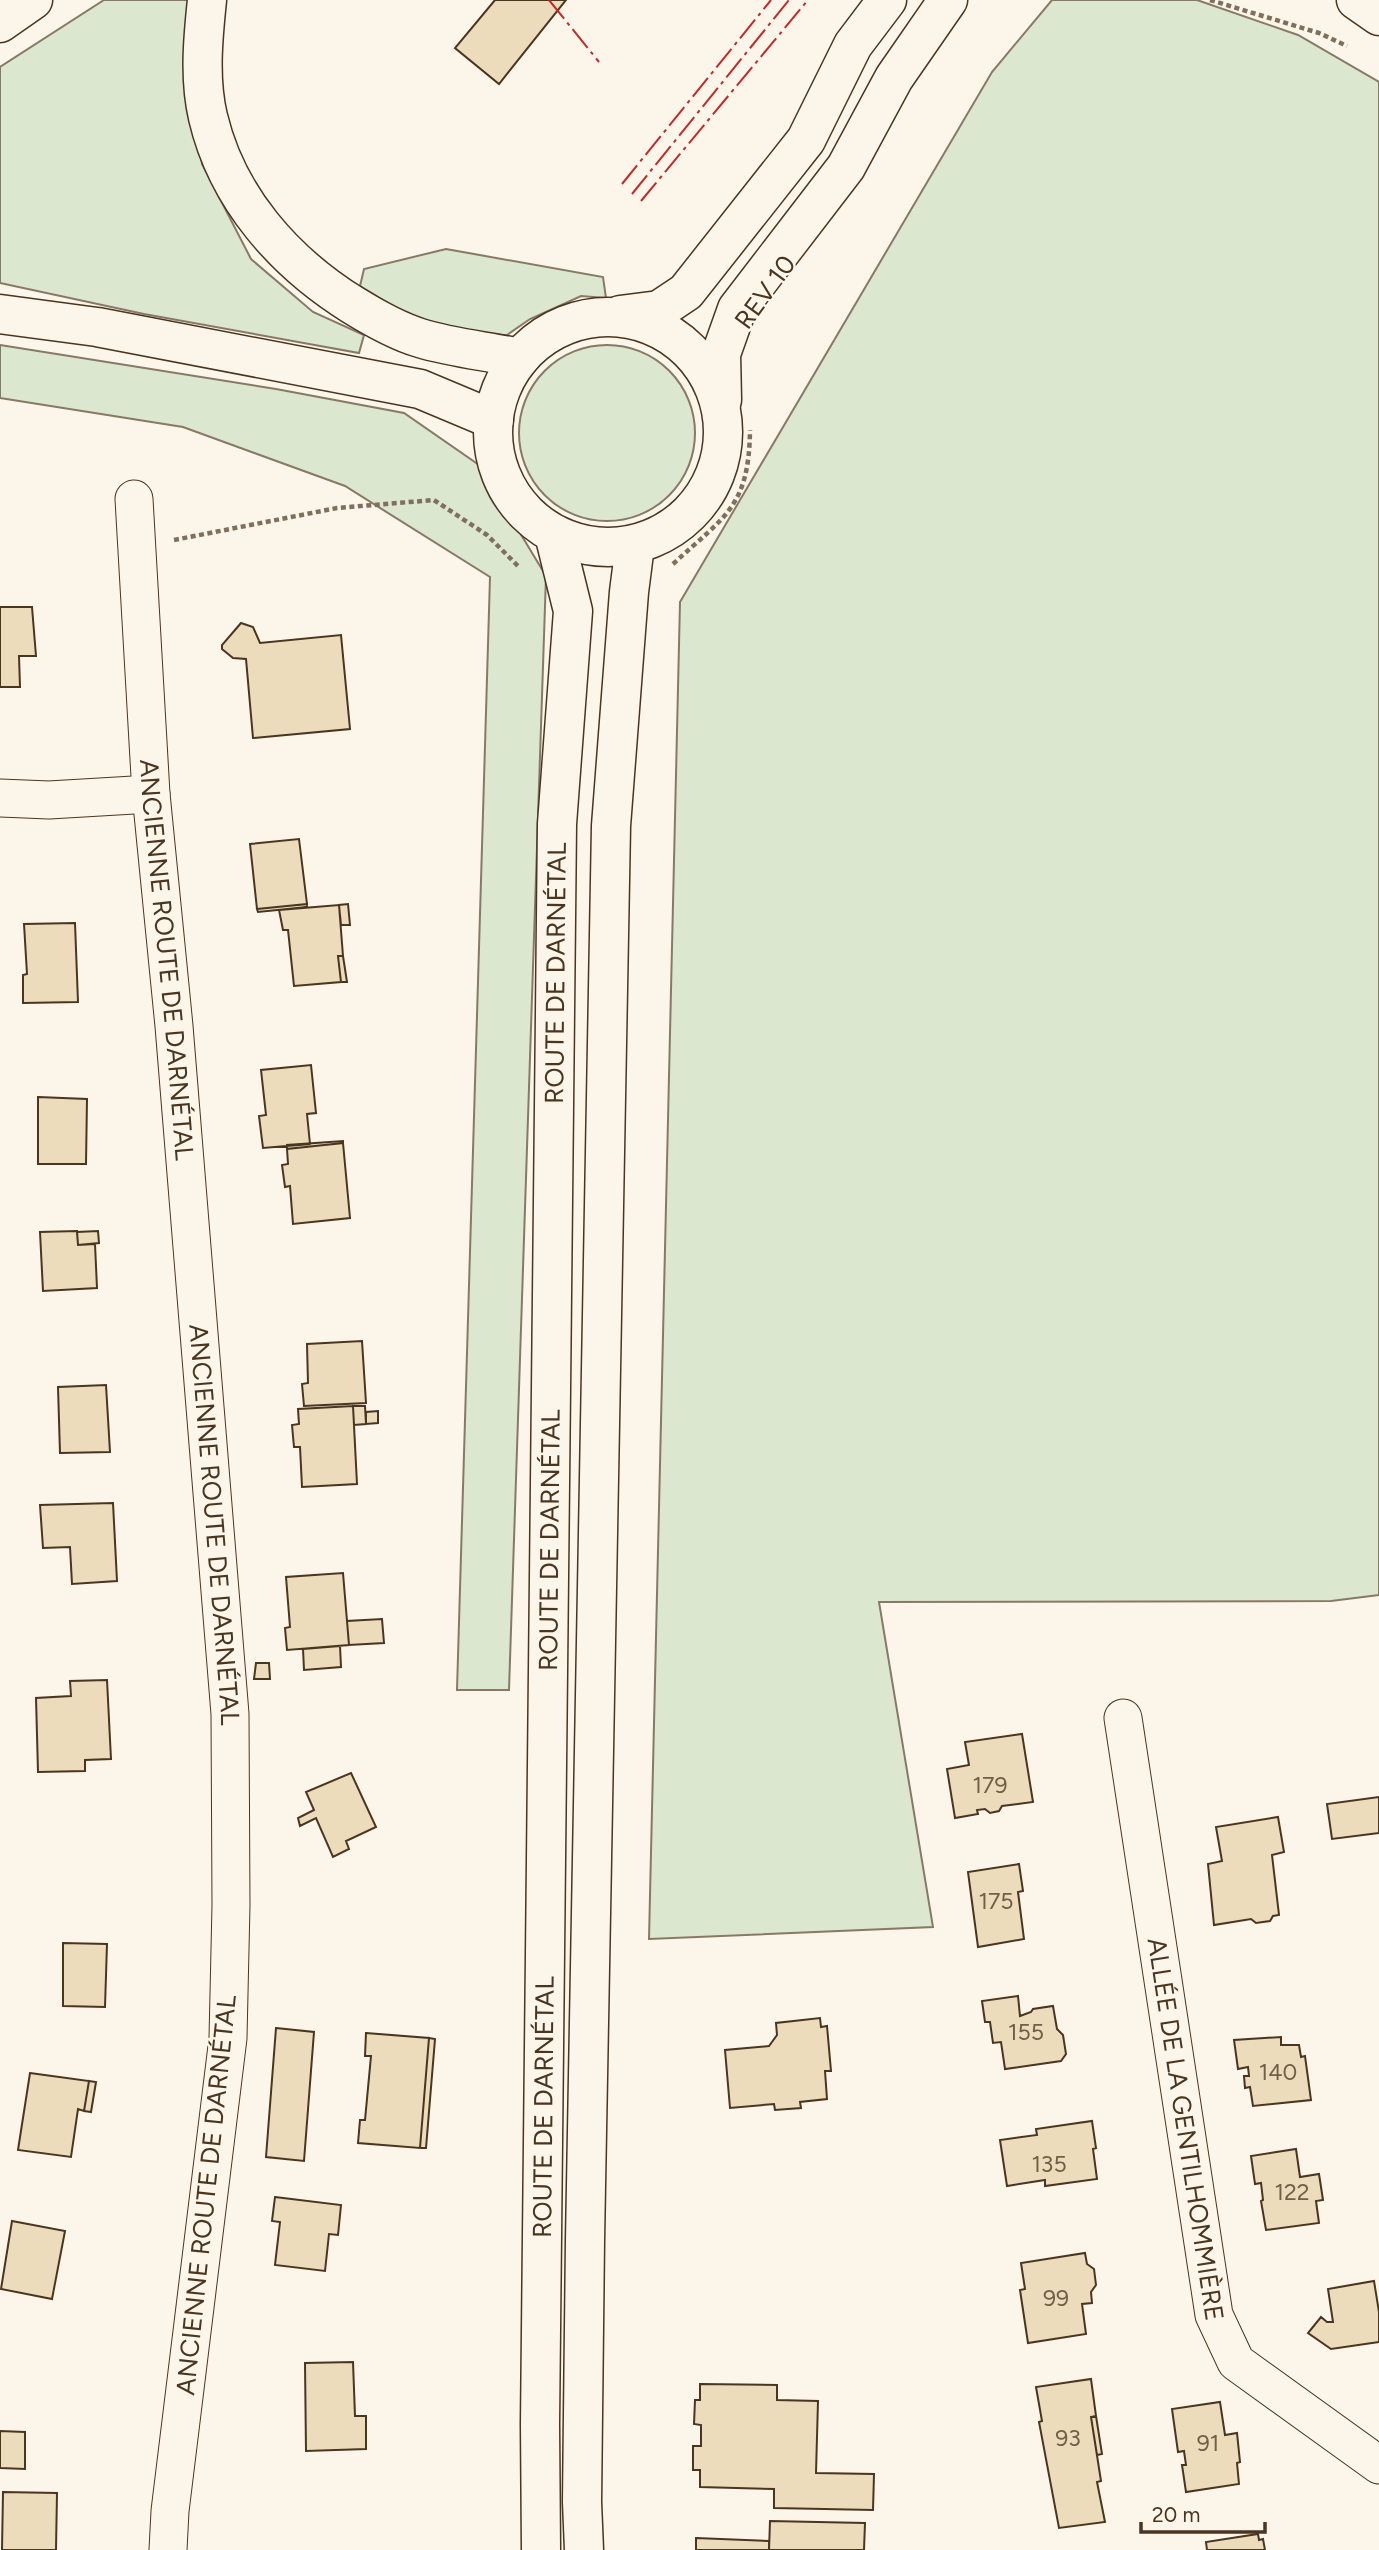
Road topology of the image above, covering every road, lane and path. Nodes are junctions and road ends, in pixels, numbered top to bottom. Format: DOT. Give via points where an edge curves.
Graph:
graph roads {
  1 [pos="33,0"];
  2 [pos="207,0"];
  3 [pos="887,0"];
  4 [pos="948,0"];
  5 [pos="1210,0"];
  6 [pos="1356,0"];
  7 [pos="1379,16"];
  8 [pos="0,23"];
  9 [pos="1352,49"];
  10 [pos="0,313"];
  11 [pos="607,317"];
  12 [pos="520,358"];
  13 [pos="736,417"];
  14 [pos="494,420"];
  15 [pos="134,499"];
  16 [pos="554,534"];
  17 [pos="635,545"];
  18 [pos="136,548"];
  19 [pos="670,568"];
  20 [pos="524,572"];
  21 [pos="151,794"];
  22 [pos="0,798"];
  23 [pos="1122,1718"];
  24 [pos="1379,2465"];
  25 [pos="169,2550"];
  26 [pos="541,2550"];
  27 [pos="584,2550"];
  1 -- 8 [label="main road"];
  2 -- 12 [label="main road" via="202,60 207,116 243,201 279,248 324,287 372,317 420,338"];
  3 -- 11 [label="main road" via="853,46 806,140 686,292 660,310"];
  4 -- 13 [label="main road" via="894,78 846,167 737,309 721,354"];
  5 -- 9 [label="path" via="1318,33"];
  6 -- 7 [label="main road"];
  10 -- 14 [label="main road" via="420,388"];
  11 -- 12 [label="main road" via="575,321 544,335"];
  11 -- 13 [label="main road" via="646,323 681,342"];
  12 -- 14 [label="main road" via="502,387"];
  13 -- 17 [label="main road" via="714,479 695,509 668,531"];
  13 -- 19 [label="path" via="750,460 739,496 726,516"];
  14 -- 16 [label="main road" via="495,454 506,486 527,514"];
  15 -- 18 [label="street, ANCIENNE ROUTE DE DARNÉTAL"];
  16 -- 17 [label="main road" via="607,548"];
  16 -- 26 [label="main road, ROUTE DE DARNÉTAL" via="573,611 557,824"];
  17 -- 27 [label="main road, ROUTE DE DARNÉTAL" via="611,826 585,2240"];
  18 -- 20 [label="path" via="337,508 434,500 487,535"];
  18 -- 21 [label="street, ANCIENNE ROUTE DE DARNÉTAL"];
  21 -- 22 [label="street"];
  21 -- 25 [label="street, ANCIENNE ROUTE DE DARNÉTAL" via="230,1714 228,2038"];
  23 -- 24 [label="street, ALLÉE DE LA GENTILHOMMIÈRE" via="1214,2315 1236,2362"];
}
